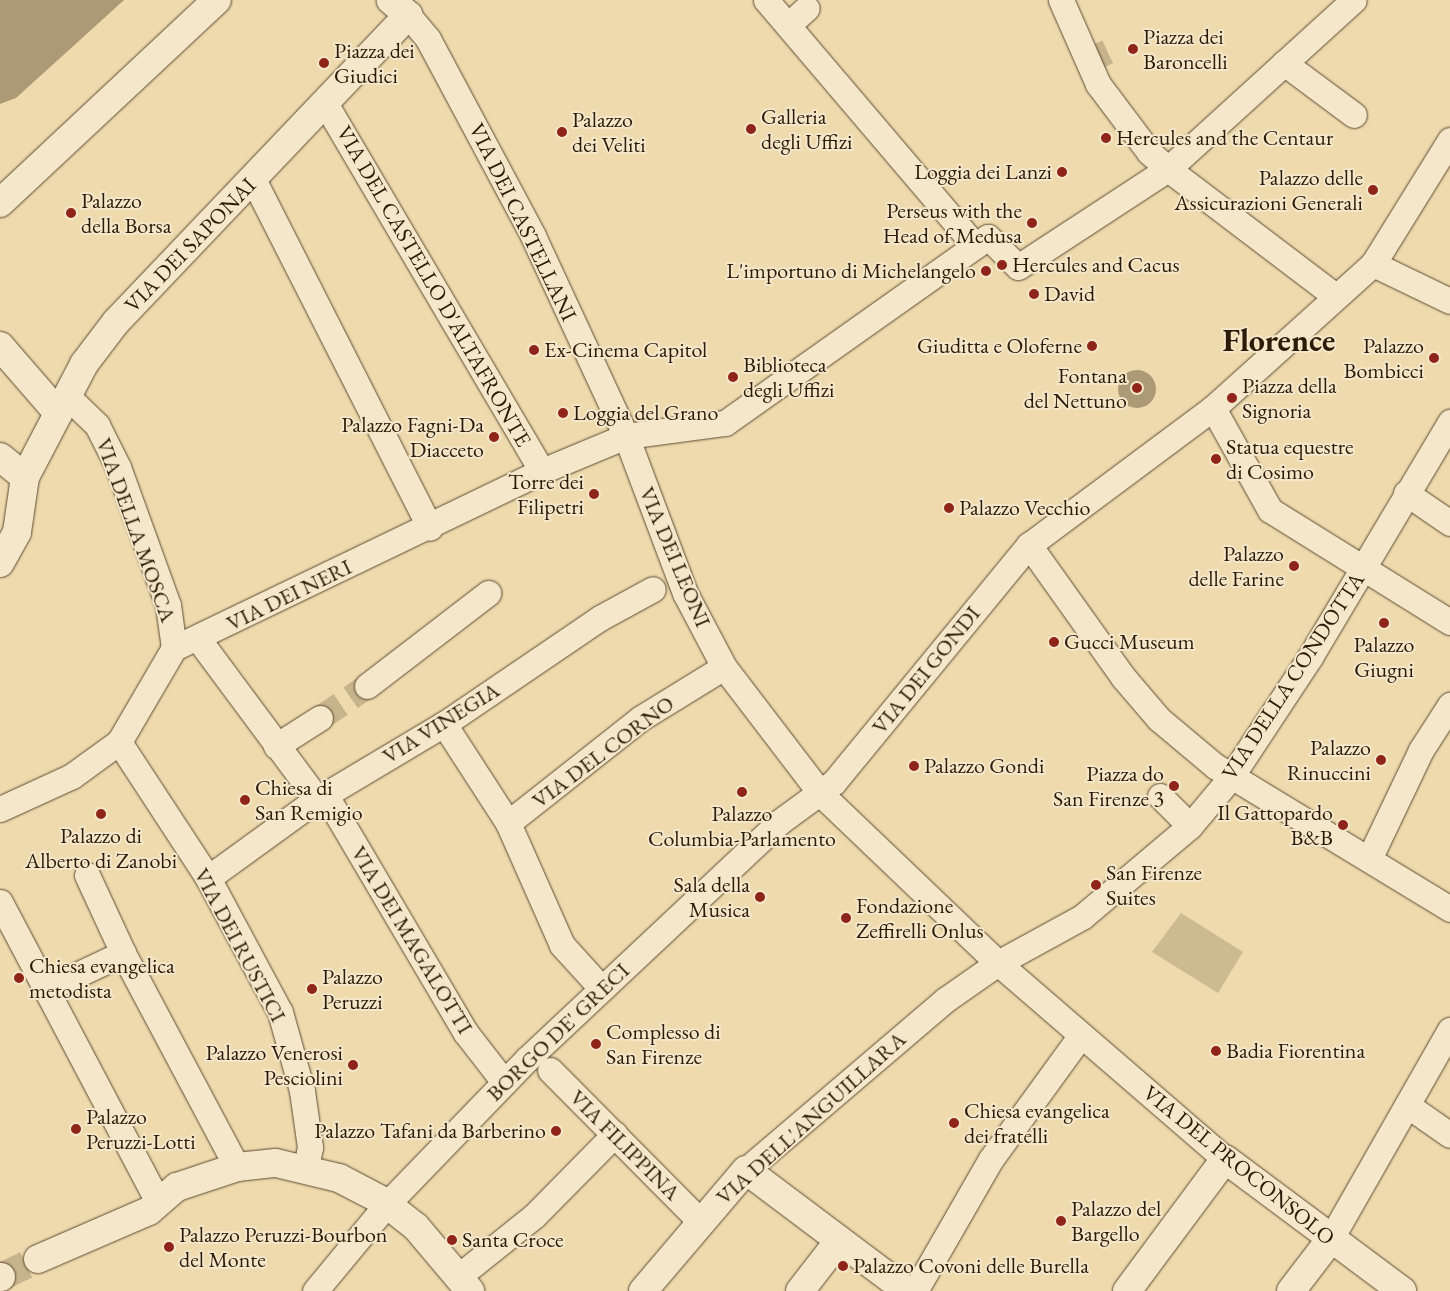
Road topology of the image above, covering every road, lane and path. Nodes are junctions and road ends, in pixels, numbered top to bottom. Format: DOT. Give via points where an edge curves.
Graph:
graph roads {
  1 [pos="217,0"];
  2 [pos="766,0"];
  3 [pos="1061,0"];
  4 [pos="1354,0"];
  5 [pos="400,7"];
  6 [pos="807,8"];
  7 [pos="788,25"];
  8 [pos="1284,63"];
  9 [pos="325,102"];
  10 [pos="1354,115"];
  11 [pos="1450,140"];
  12 [pos="1168,169"];
  13 [pos="253,179"];
  14 [pos="0,203"];
  15 [pos="970,250"];
  16 [pos="1373,264"];
  17 [pos="1334,295"];
  18 [pos="1450,301"];
  19 [pos="0,346"];
  20 [pos="63,404"];
  21 [pos="1213,408"];
  22 [pos="1450,422"];
  23 [pos="626,436"];
  24 [pos="0,457"];
  25 [pos="542,471"];
  26 [pos="17,489"];
  27 [pos="1406,493"];
  28 [pos="1450,523"];
  29 [pos="430,528"];
  30 [pos="1029,544"];
  31 [pos="0,563"];
  32 [pos="1363,566"];
  33 [pos="668,582"];
  34 [pos="488,593"];
  35 [pos="1450,622"];
  36 [pos="199,640"];
  37 [pos="174,648"];
  38 [pos="724,667"];
  39 [pos="366,686"];
  40 [pos="1450,705"];
  41 [pos="320,718"];
  42 [pos="444,724"];
  43 [pos="119,742"];
  44 [pos="275,744"];
  45 [pos="1231,777"];
  46 [pos="821,794"];
  47 [pos="1160,796"];
  48 [pos="321,797"];
  49 [pos="0,809"];
  50 [pos="508,823"];
  51 [pos="1190,826"];
  52 [pos="1368,859"];
  53 [pos="87,875"];
  54 [pos="208,878"];
  55 [pos="0,902"];
  56 [pos="1450,909"];
  57 [pos="123,953"];
  58 [pos="998,963"];
  59 [pos="49,988"];
  60 [pos="602,989"];
  61 [pos="1450,1030"];
  62 [pos="1081,1035"];
  63 [pos="542,1061"];
  64 [pos="504,1082"];
  65 [pos="1407,1105"];
  66 [pos="615,1134"];
  67 [pos="1450,1135"];
  68 [pos="1225,1159"];
  69 [pos="237,1167"];
  70 [pos="306,1168"];
  71 [pos="746,1170"];
  72 [pos="158,1202"];
  73 [pos="386,1204"];
  74 [pos="699,1220"];
  75 [pos="1330,1240"];
  76 [pos="838,1242"];
  77 [pos="38,1259"];
  78 [pos="464,1283"];
  79 [pos="315,1291"];
  80 [pos="643,1291"];
  81 [pos="800,1291"];
  82 [pos="907,1291"];
  83 [pos="915,1291"];
  84 [pos="1128,1291"];
  85 [pos="1291,1291"];
  86 [pos="1402,1291"];
  1 -- 14 [label="street"];
  2 -- 7 [label="street"];
  3 -- 12 [label="street" via="1085,62 1146,149"];
  4 -- 8 [label="street"];
  5 -- 9 [label="street"];
  5 -- 23 [label="street, VIA DEI CASTELLANI" via="428,39 474,122"];
  6 -- 7 [label="street"];
  7 -- 15 [label="street"];
  8 -- 10 [label="street"];
  8 -- 12 [label="street"];
  9 -- 13 [label="street, VIA DEI SAPONAI"];
  9 -- 25 [label="street, VIA DEL CASTELLO D'ALTAFRONTE"];
  11 -- 16 [label="street, VIA DEI GONDI"];
  12 -- 15 [label="street" via="1018,267 988,237"];
  12 -- 17 [label="street"];
  13 -- 20 [label="street, VIA DEI SAPONAI" via="116,322"];
  13 -- 29 [label="street"];
  15 -- 23 [label="street, VIA DEI NERI" via="724,423"];
  16 -- 17 [label="street, VIA DEI GONDI"];
  16 -- 18 [label="street" via="1427,286"];
  17 -- 21 [label="street, VIA DEI GONDI"];
  19 -- 20 [label="street"];
  20 -- 26 [label="street, VIA DEI SAPONAI"];
  20 -- 37 [label="street, VIA DELLA MOSCA" via="97,425 118,467 168,605"];
  21 -- 30 [label="street, VIA DEI GONDI"];
  21 -- 32 [label="street" via="1274,513"];
  22 -- 27 [label="street, VIA DELLA CONDOTTA"];
  23 -- 25 [label="street, VIA DEI NERI"];
  23 -- 33 [label="street, VIA DEI LEONI"];
  24 -- 26 [label="street"];
  25 -- 29 [label="street, VIA DEI NERI"];
  26 -- 31 [label="street, VIA DEI SAPONAI" via="16,532"];
  27 -- 28 [label="street"];
  27 -- 32 [label="street, VIA DELLA CONDOTTA"];
  29 -- 36 [label="street, VIA DEI NERI"];
  30 -- 45 [label="street" via="1123,677 1159,719"];
  30 -- 46 [label="street, VIA DEI GONDI"];
  32 -- 35 [label="street"];
  32 -- 45 [label="street, VIA DELLA CONDOTTA" via="1310,657"];
  33 -- 38 [label="street, VIA DEI LEONI"];
  33 -- 42 [label="street, VIA VINEGIA" via="600,618"];
  34 -- 39 [label="street"];
  36 -- 37 [label="street, VIA DEI NERI"];
  36 -- 44 [label="street, VIA DEI MAGALOTTI"];
  37 -- 43 [label="street"];
  38 -- 46 [label="street, VIA DEI LEONI"];
  38 -- 50 [label="street, VIA DEL CORNO" via="641,718"];
  40 -- 52 [label="street" via="1421,750"];
  41 -- 44 [label="street"];
  42 -- 48 [label="street, VIA VINEGIA"];
  42 -- 50 [label="street"];
  43 -- 49 [label="street" via="72,776"];
  43 -- 54 [label="street, VIA DEI RUSTICI"];
  44 -- 48 [label="street, VIA DEI MAGALOTTI"];
  45 -- 51 [label="street, VIA DELLA CONDOTTA"];
  45 -- 52 [label="street"];
  46 -- 58 [label="street, VIA DEI LEONI"];
  46 -- 60 [label="street, BORGO DE' GRECI" via="778,823"];
  47 -- 51 [label="street"];
  48 -- 54 [label="street, VIA VINEGIA"];
  48 -- 64 [label="street, VIA DEI MAGALOTTI" via="466,1033"];
  50 -- 60 [label="street" via="562,945"];
  51 -- 58 [label="street, VIA DELLA CONDOTTA" via="1082,916"];
  52 -- 56 [label="street"];
  53 -- 57 [label="street"];
  54 -- 70 [label="street, VIA DEI RUSTICI" via="280,1012 302,1091 310,1147"];
  55 -- 59 [label="street"];
  57 -- 59 [label="street"];
  57 -- 69 [label="street"];
  58 -- 62 [label="street, VIA DEL PROCONSOLO"];
  58 -- 71 [label="street, VIA DELL'ANGUILLARA" via="945,1000"];
  59 -- 72 [label="street" via="135,1165"];
  60 -- 63 [label="street, BORGO DE' GRECI"];
  61 -- 65 [label="street"];
  62 -- 68 [label="street, VIA DEL PROCONSOLO"];
  62 -- 83 [label="street" via="991,1159"];
  63 -- 64 [label="street, BORGO DE' GRECI"];
  63 -- 66 [label="street, VIA FILIPPINA"];
  64 -- 73 [label="street, BORGO DE' GRECI"];
  65 -- 67 [label="street"];
  65 -- 75 [label="street"];
  66 -- 74 [label="street, VIA FILIPPINA"];
  66 -- 78 [label="street"];
  68 -- 75 [label="street, VIA DEL PROCONSOLO"];
  68 -- 84 [label="street"];
  69 -- 70 [label="street" via="276,1163"];
  69 -- 72 [label="street" via="177,1187"];
  70 -- 73 [label="street" via="339,1178"];
  71 -- 74 [label="street, VIA DELL'ANGUILLARA"];
  71 -- 76 [label="street"];
  72 -- 77 [label="street" via="149,1211"];
  73 -- 78 [label="street" via="416,1227"];
  73 -- 79 [label="street, BORGO DE' GRECI"];
  74 -- 80 [label="street, VIA DELL'ANGUILLARA"];
  75 -- 85 [label="street"];
  75 -- 86 [label="street, VIA DEL PROCONSOLO"];
  76 -- 81 [label="street"];
  76 -- 82 [label="street"];
}
